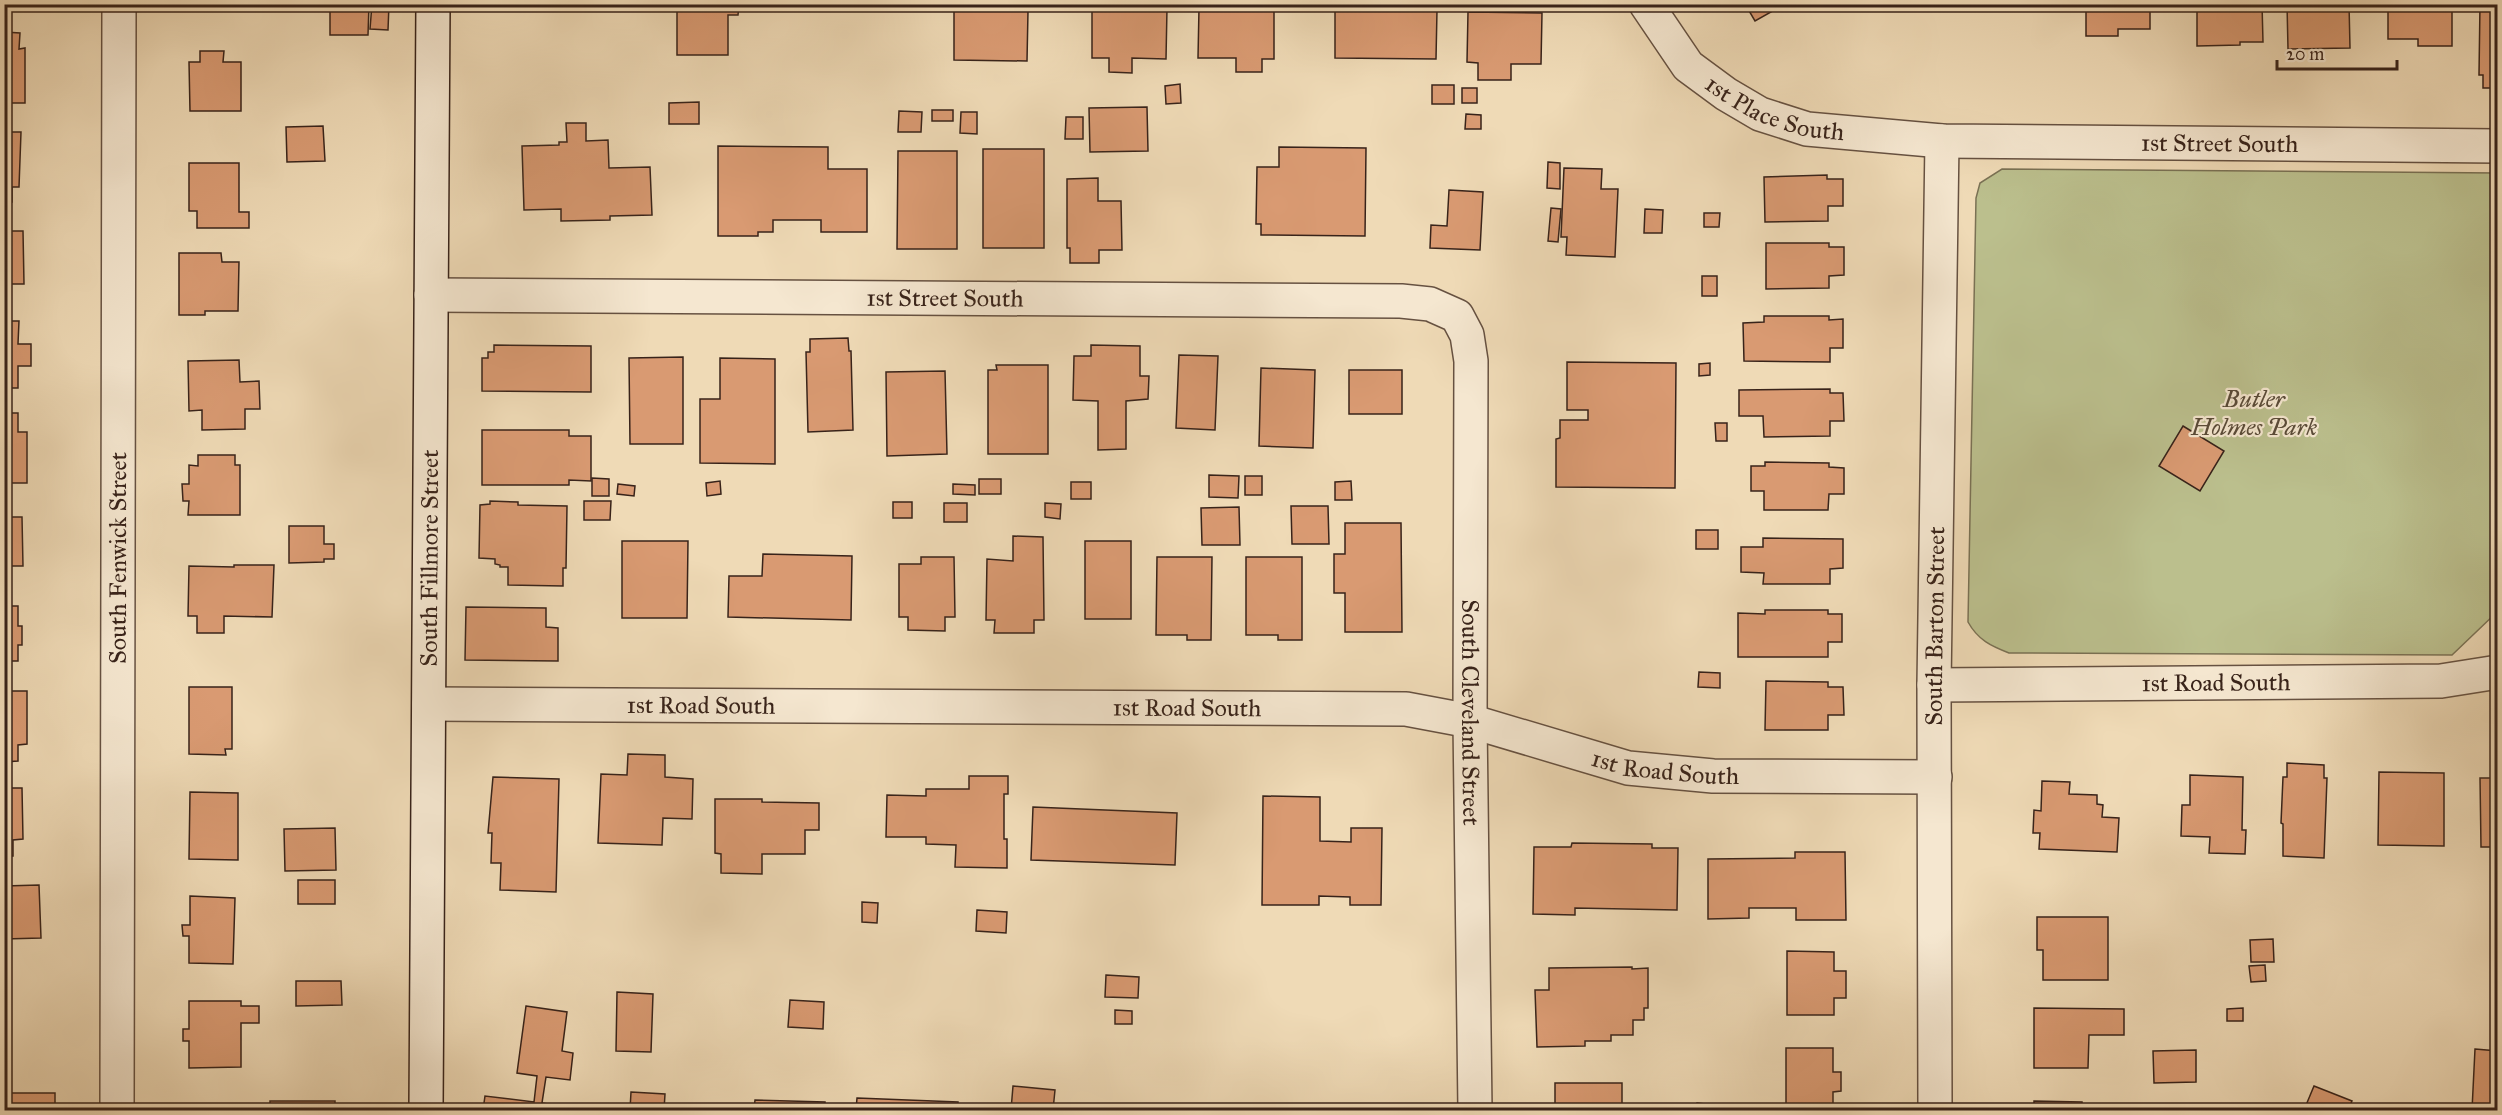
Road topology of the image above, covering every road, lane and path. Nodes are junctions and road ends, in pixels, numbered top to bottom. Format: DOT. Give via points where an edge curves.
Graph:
graph roads {
  1 [pos="119,4"];
  2 [pos="433,4"];
  3 [pos="1646,4"];
  4 [pos="1942,141"];
  5 [pos="2498,146"];
  6 [pos="431,295"];
  7 [pos="1457,316"];
  8 [pos="2498,672"];
  9 [pos="1934,685"];
  10 [pos="429,704"];
  11 [pos="1470,721"];
  12 [pos="1935,777"];
  13 [pos="117,1110"];
  14 [pos="426,1110"];
  15 [pos="1475,1110"];
  16 [pos="1935,1110"];
  1 -- 13 [label="street, South Fenwick Street"];
  2 -- 6 [label="street, South Fillmore Street"];
  3 -- 4 [label="street, 1st Place South" via="1688,66 1760,114 1807,129"];
  4 -- 5 [label="street, 1st Street South"];
  4 -- 9 [label="street, South Barton Street"];
  6 -- 7 [label="street, 1st Street South" via="1401,301 1430,304"];
  6 -- 10 [label="street, South Fillmore Street"];
  7 -- 11 [label="street, South Cleveland Street" via="1467,335 1471,361"];
  8 -- 9 [label="street, 1st Road South" via="2441,681"];
  9 -- 12 [label="street, South Barton Street"];
  10 -- 11 [label="street, 1st Road South" via="1406,709"];
  10 -- 14 [label="street, South Fillmore Street"];
  11 -- 12 [label="street, 1st Road South" via="1628,768 1713,776"];
  11 -- 15 [label="street, South Cleveland Street"];
  12 -- 16 [label="street, South Barton Street"];
}
